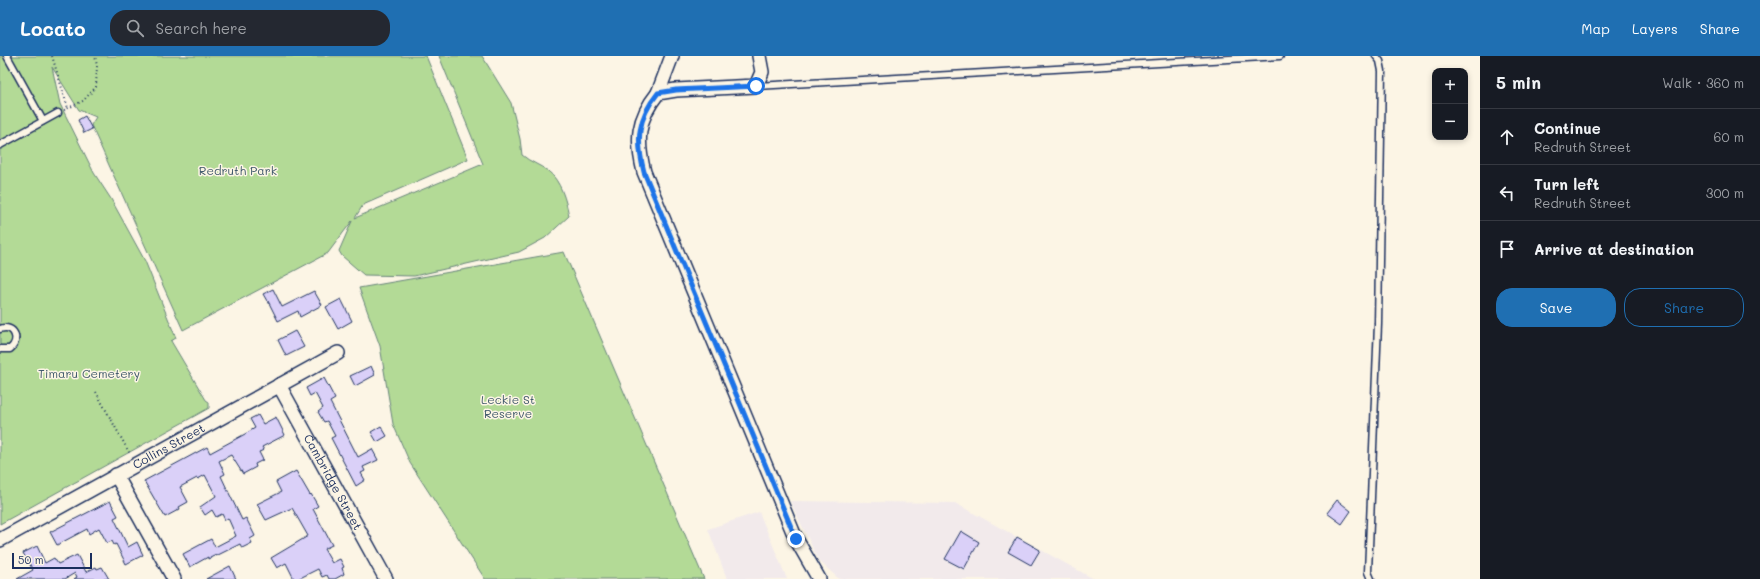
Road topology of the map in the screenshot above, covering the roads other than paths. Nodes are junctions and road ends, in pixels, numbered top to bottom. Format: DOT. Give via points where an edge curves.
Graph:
graph roads {
  1 [pos="7,56"];
  2 [pos="672,56"];
  3 [pos="759,56"];
  4 [pos="1280,56"];
  5 [pos="1376,56"];
  6 [pos="756,86"];
  7 [pos="658,93"];
  8 [pos="58,113"];
  9 [pos="43,121"];
  10 [pos="0,144"];
  11 [pos="0,329"];
  12 [pos="0,349"];
  13 [pos="338,353"];
  14 [pos="279,386"];
  15 [pos="116,475"];
  16 [pos="0,540"];
  17 [pos="174,579"];
  18 [pos="386,579"];
  19 [pos="819,579"];
  20 [pos="1371,579"];
  1 -- 9 [label="lane"];
  2 -- 7 [label="street"];
  3 -- 6 [label="street" via="762,72"];
  4 -- 6 [label="lane"];
  5 -- 20 [label="lane" via="1382,71 1378,324 1368,572"];
  6 -- 7 [label="street"];
  7 -- 19 [label="street" via="642,118 640,151 644,172 796,539"];
  8 -- 9 [label="lane"];
  9 -- 10 [label="lane"];
  11 -- 12 [label="lane" via="7,328 14,332 16,343 10,349"];
  13 -- 14 [label="street, Collins Street"];
  14 -- 15 [label="street, Collins Street"];
  14 -- 18 [label="street, Cambridge Street"];
  15 -- 16 [label="street, Collins Street"];
  15 -- 17 [label="street"];
}
